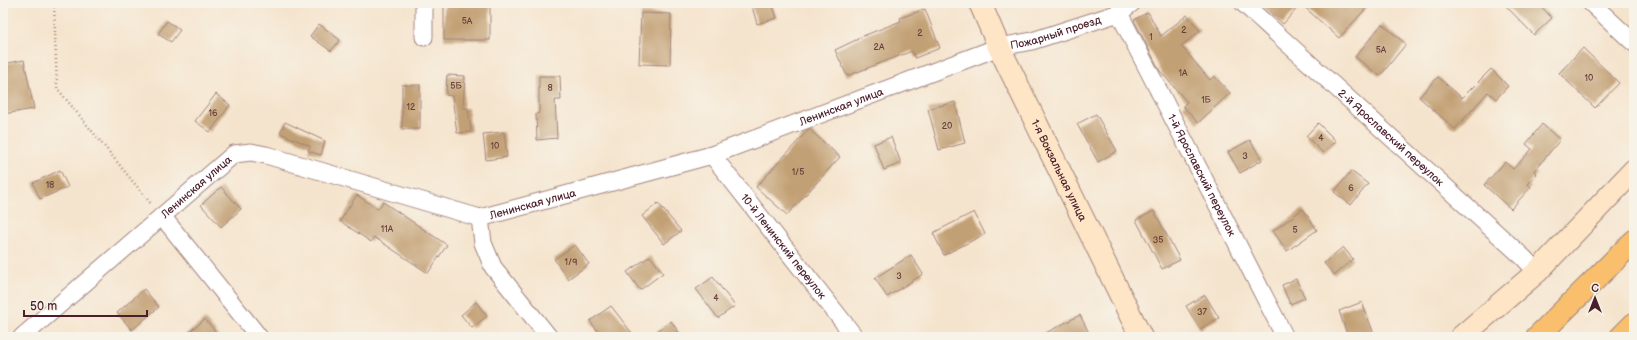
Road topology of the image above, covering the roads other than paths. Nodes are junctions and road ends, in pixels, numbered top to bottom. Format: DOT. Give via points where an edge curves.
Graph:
graph roads {
  1 [pos="424,3"];
  2 [pos="980,3"];
  3 [pos="1243,3"];
  4 [pos="1590,3"];
  5 [pos="1125,8"];
  6 [pos="424,37"];
  7 [pos="1634,43"];
  8 [pos="999,46"];
  9 [pos="712,155"];
  10 [pos="1634,170"];
  11 [pos="162,216"];
  12 [pos="480,218"];
  13 [pos="1634,241"];
  14 [pos="1537,272"];
  15 [pos="1634,324"];
  16 [pos="22,337"];
  17 [pos="259,337"];
  18 [pos="549,337"];
  19 [pos="855,337"];
  20 [pos="1141,337"];
  21 [pos="1285,337"];
  22 [pos="1461,337"];
  23 [pos="1537,337"];
  24 [pos="1622,337"];
  1 -- 6 [label="street"];
  2 -- 8 [label="street, 1-я Вокзальная улица"];
  3 -- 14 [label="street, 2-й Ярославский переулок"];
  4 -- 7 [label="street"];
  5 -- 8 [label="street, Пожарный проезд" via="1032,41"];
  5 -- 21 [label="street, 1-й Ярославский переулок"];
  8 -- 9 [label="street, Ленинская улица"];
  8 -- 20 [label="street, 1-я Вокзальная улица"];
  9 -- 12 [label="street, Ленинская улица"];
  9 -- 19 [label="street, 10-й Ленинский переулок"];
  10 -- 14 [label="street"];
  11 -- 12 [label="street, Ленинская улица" via="234,154 251,152"];
  11 -- 16 [label="street, Ленинская улица"];
  11 -- 17 [label="street"];
  12 -- 18 [label="street" via="483,244 493,267"];
  13 -- 23 [label="highway"];
  14 -- 22 [label="street"];
  15 -- 24 [label="highway"];
}
